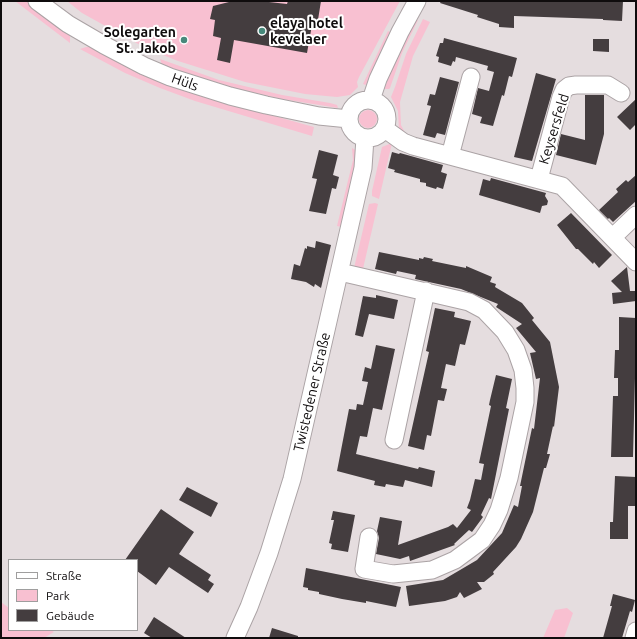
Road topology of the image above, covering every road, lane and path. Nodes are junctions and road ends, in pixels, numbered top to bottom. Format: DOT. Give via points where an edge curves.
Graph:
graph roads {
  1 [pos="37,1"];
  2 [pos="417,1"];
  3 [pos="471,77"];
  4 [pos="621,93"];
  5 [pos="371,100"];
  6 [pos="349,119"];
  7 [pos="385,129"];
  8 [pos="365,138"];
  9 [pos="450,156"];
  10 [pos="539,179"];
  11 [pos="636,215"];
  12 [pos="613,237"];
  13 [pos="636,262"];
  14 [pos="340,272"];
  15 [pos="426,291"];
  16 [pos="394,440"];
  17 [pos="369,537"];
  18 [pos="636,631"];
  19 [pos="235,638"];
  20 [pos="634,638"];
  1 -- 6 [label="street, Hüls" via="68,24 104,45 170,77 266,105 319,116"];
  2 -- 5 [label="street" via="397,38"];
  3 -- 9 [label="street"];
  4 -- 10 [label="street, Keysersfeld" via="608,85 576,85 564,90"];
  5 -- 6 [label="street" via="358,102 353,107"];
  5 -- 7 [label="street" via="383,106 386,111 388,118"];
  6 -- 8 [label="street" via="355,134"];
  7 -- 8 [label="street" via="376,137"];
  7 -- 9 [label="street, Keysersfeld" via="403,142"];
  8 -- 14 [label="street, Twistedener Straße" via="363,168"];
  9 -- 10 [label="street, Keysersfeld"];
  10 -- 12 [label="street, Keysersfeld" via="562,186"];
  11 -- 12 [label="street"];
  12 -- 13 [label="street, Keysersfeld"];
  14 -- 15 [label="street"];
  14 -- 19 [label="street, Twistedener Straße" via="292,479 269,553"];
  15 -- 16 [label="street"];
  15 -- 17 [label="street" via="469,302 484,310 505,332 516,350 523,370 525,402 509,478 499,510 482,540 455,560 432,570 393,574 364,569"];
  18 -- 20 [label="street"];
}
